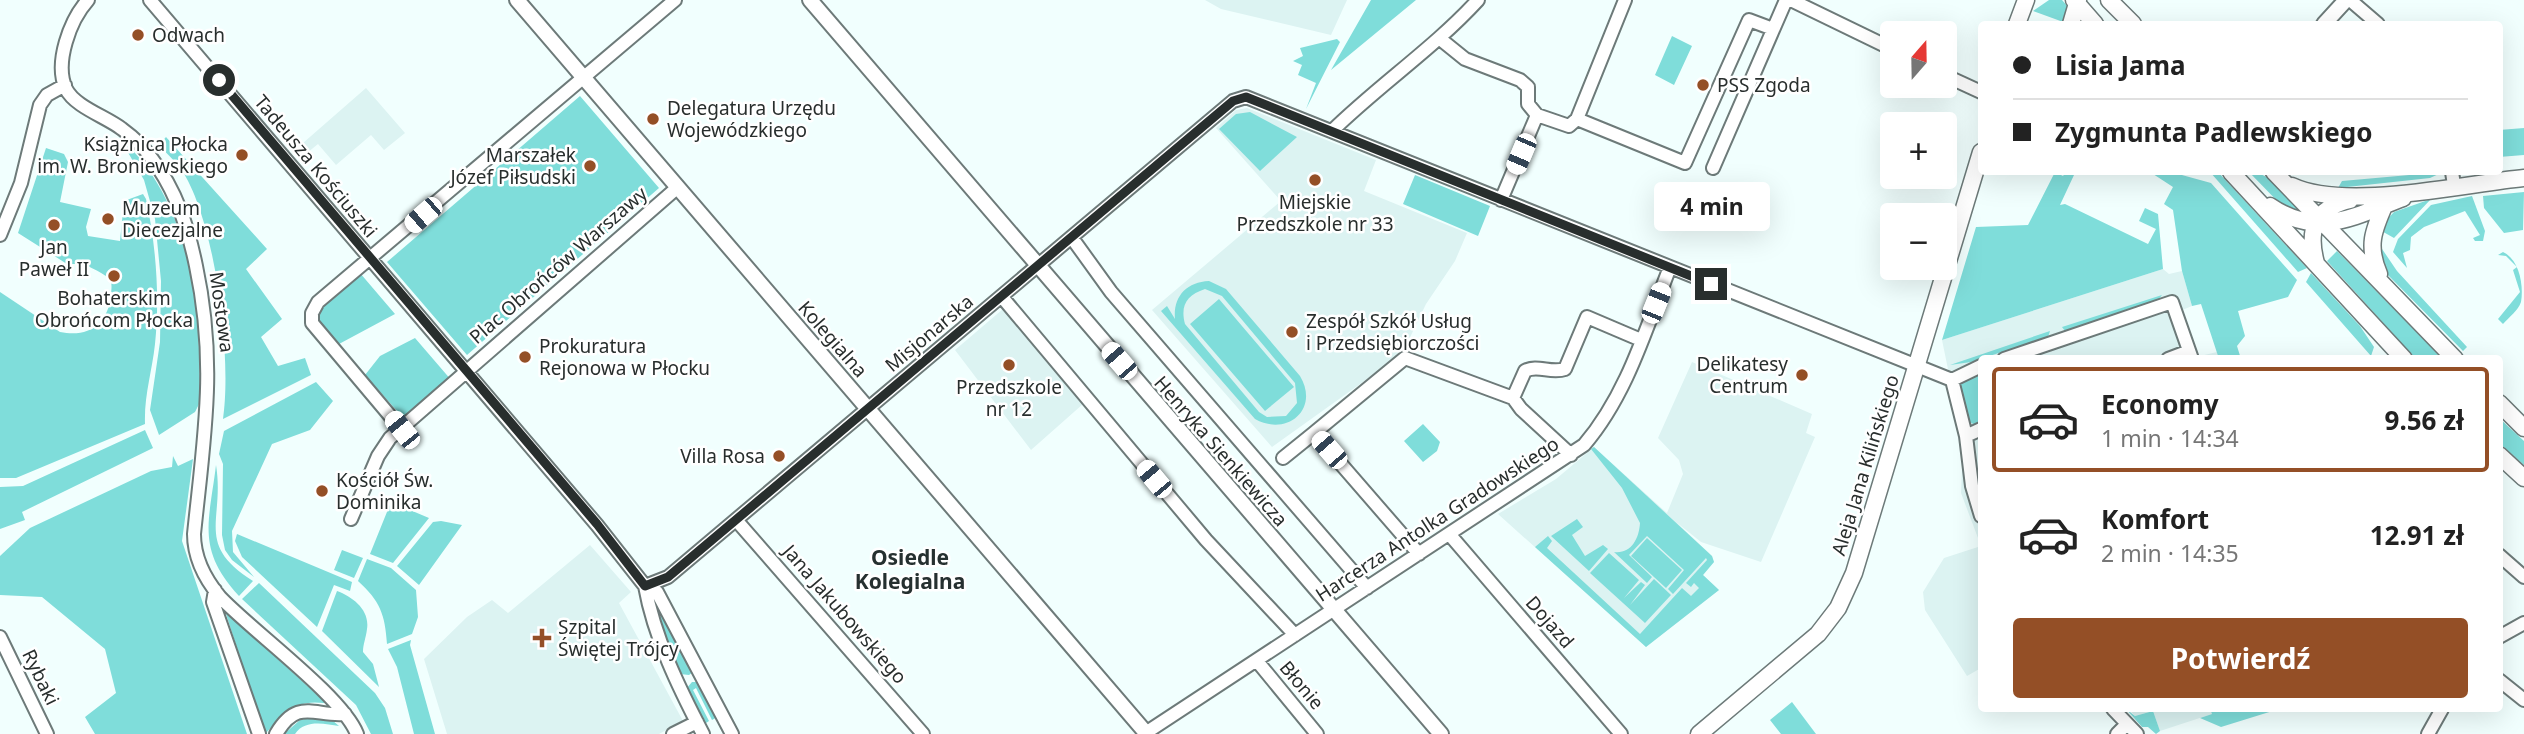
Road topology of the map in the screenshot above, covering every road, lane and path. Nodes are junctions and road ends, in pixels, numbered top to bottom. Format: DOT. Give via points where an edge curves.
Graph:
graph roads {
  1 [pos="88,0"];
  2 [pos="150,0"];
  3 [pos="517,0"];
  4 [pos="675,0"];
  5 [pos="810,0"];
  6 [pos="1478,0"];
  7 [pos="1625,0"];
  8 [pos="1788,0"];
  9 [pos="2348,0"];
  10 [pos="2076,1"];
  11 [pos="2109,1"];
  12 [pos="2072,21"];
  13 [pos="2093,21"];
  14 [pos="2130,21"];
  15 [pos="2326,21"];
  16 [pos="2374,21"];
  17 [pos="1773,29"];
  18 [pos="1439,38"];
  19 [pos="1880,43"];
  20 [pos="584,78"];
  21 [pos="1957,81"];
  22 [pos="65,85"];
  23 [pos="1978,91"];
  24 [pos="1537,115"];
  25 [pos="1577,119"];
  26 [pos="1332,131"];
  27 [pos="1978,162"];
  28 [pos="1713,167"];
  29 [pos="2234,175"];
  30 [pos="2277,175"];
  31 [pos="2277,175"];
  32 [pos="2524,177"];
  33 [pos="2453,178"];
  34 [pos="678,187"];
  35 [pos="2423,190"];
  36 [pos="2253,195"];
  37 [pos="2370,195"];
  38 [pos="1501,200"];
  39 [pos="2385,204"];
  40 [pos="2319,221"];
  41 [pos="0,236"];
  42 [pos="1072,238"];
  43 [pos="370,260"];
  44 [pos="2316,264"];
  45 [pos="1037,267"];
  46 [pos="1670,267"];
  47 [pos="2383,282"];
  48 [pos="1002,297"];
  49 [pos="1641,340"];
  50 [pos="2016,355"];
  51 [pos="2190,355"];
  52 [pos="2400,355"];
  53 [pos="2451,355"];
  54 [pos="1978,367"];
  55 [pos="1916,368"];
  56 [pos="466,374"];
  57 [pos="1952,380"];
  58 [pos="1513,398"];
  59 [pos="2503,407"];
  60 [pos="869,410"];
  61 [pos="2524,428"];
  62 [pos="402,430"];
  63 [pos="1978,430"];
  64 [pos="1314,433"];
  65 [pos="1966,436"];
  66 [pos="1571,455"];
  67 [pos="1283,458"];
  68 [pos="2503,459"];
  69 [pos="2524,478"];
  70 [pos="1978,506"];
  71 [pos="351,519"];
  72 [pos="737,521"];
  73 [pos="1450,535"];
  74 [pos="1419,554"];
  75 [pos="2503,559"];
  76 [pos="2524,577"];
  77 [pos="645,586"];
  78 [pos="1367,588"];
  79 [pos="215,590"];
  80 [pos="1333,610"];
  81 [pos="2524,623"];
  82 [pos="1295,635"];
  83 [pos="2503,635"];
  84 [pos="0,637"];
  85 [pos="1257,661"];
  86 [pos="701,677"];
  87 [pos="2503,683"];
  88 [pos="680,689"];
  89 [pos="2524,699"];
  90 [pos="2116,712"];
  91 [pos="2440,712"];
  92 [pos="345,714"];
  93 [pos="2127,724"];
  94 [pos="700,728"];
  95 [pos="47,734"];
  96 [pos="259,734"];
  97 [pos="276,734"];
  98 [pos="357,734"];
  99 [pos="673,734"];
  100 [pos="732,734"];
  101 [pos="923,734"];
  102 [pos="1145,734"];
  103 [pos="1317,734"];
  104 [pos="1441,734"];
  105 [pos="1622,734"];
  106 [pos="1699,734"];
  107 [pos="2117,734"];
  108 [pos="2137,734"];
  109 [pos="2428,734"];
  1 -- 22 [label="street" via="67,40"];
  2 -- 43 [label="street, Tadeusza Kościuszki"];
  3 -- 20 [label="street, Kolegialna"];
  4 -- 20 [label="street"];
  5 -- 45 [label="street, Henryka Sienkiewicza"];
  6 -- 18 [label="street"];
  7 -- 25 [label="street"];
  8 -- 17 [label="street"];
  8 -- 19 [label="street"];
  9 -- 15 [label="street"];
  9 -- 16 [label="street"];
  10 -- 12 [label="main road"];
  10 -- 13 [label="main road"];
  11 -- 14 [label="main road"];
  17 -- 25 [label="street" via="1749,20 1685,163"];
  17 -- 28 [label="street"];
  18 -- 24 [label="street" via="1455,53 1526,83 1528,104"];
  18 -- 26 [label="street"];
  20 -- 34 [label="street, Kolegialna"];
  20 -- 43 [label="street"];
  21 -- 23 [label="street"];
  22 -- 41 [label="street" via="40,105 21,183"];
  22 -- 79 [label="street, Mostowa" via="75,98 122,128 152,158 180,207 191,240 206,312 210,368 194,540 203,572"];
  24 -- 25 [label="street" via="1569,127"];
  24 -- 38 [label="street"];
  26 -- 38 [label="street"];
  26 -- 42 [label="street, Misjonarska" via="1246,97 1233,101"];
  27 -- 55 [label="main road, Aleja Jana Kilińskiego"];
  29 -- 36 [label="main road"];
  30 -- 37 [label="main road" via="2313,193"];
  31 -- 40 [label="main road"];
  32 -- 33 [label="main road"];
  33 -- 35 [label="main road"];
  34 -- 56 [label="street, Plac Obrońców Warszawy"];
  34 -- 60 [label="street, Kolegialna"];
  35 -- 37 [label="main road"];
  35 -- 39 [label="main road"];
  36 -- 40 [label="main road" via="2292,219"];
  36 -- 44 [label="main road"];
  37 -- 40 [label="main road" via="2335,204"];
  38 -- 46 [label="street"];
  39 -- 40 [label="main road" via="2349,218"];
  39 -- 47 [label="main road" via="2370,244"];
  40 -- 44 [label="main road" via="2311,243"];
  40 -- 47 [label="main road"];
  42 -- 45 [label="street, Misjonarska"];
  42 -- 78 [label="street" via="1111,292"];
  43 -- 56 [label="street, Tadeusza Kościuszki"];
  43 -- 62 [label="street, Tadeusza Kościuszki" via="318,302 312,323"];
  44 -- 52 [label="main road"];
  45 -- 48 [label="street, Misjonarska"];
  45 -- 80 [label="street, Henryka Sienkiewicza"];
  46 -- 49 [label="street, Harcerza Antolka Gradowskiego"];
  46 -- 55 [label="street"];
  47 -- 53 [label="main road"];
  48 -- 60 [label="street, Misjonarska"];
  48 -- 82 [label="street" via="1212,547"];
  49 -- 58 [label="street" via="1587,317 1565,369 1529,368"];
  49 -- 66 [label="street, Harcerza Antolka Gradowskiego" via="1606,417"];
  50 -- 51 [label="street" via="2172,302"];
  54 -- 57 [label="street"];
  55 -- 57 [label="street"];
  55 -- 106 [label="main road, Aleja Jana Kilińskiego" via="1854,573 1838,608 1810,642"];
  56 -- 62 [label="street"];
  56 -- 77 [label="street, Tadeusza Kościuszki"];
  57 -- 65 [label="street"];
  58 -- 64 [label="street" via="1405,358"];
  58 -- 66 [label="street"];
  59 -- 61 [label="main road"];
  60 -- 72 [label="street, Misjonarska"];
  60 -- 102 [label="street, Kolegialna"];
  62 -- 71 [label="street" via="384,445"];
  63 -- 65 [label="street"];
  64 -- 67 [label="street"];
  64 -- 74 [label="street"];
  65 -- 70 [label="street"];
  66 -- 73 [label="street, Harcerza Antolka Gradowskiego"];
  68 -- 69 [label="main road"];
  72 -- 77 [label="street, Misjonarska" via="668,577"];
  72 -- 101 [label="street, Jana Jakubowskiego"];
  73 -- 74 [label="street, Harcerza Antolka Gradowskiego"];
  73 -- 105 [label="street, Dojazd"];
  74 -- 78 [label="street, Harcerza Antolka Gradowskiego"];
  75 -- 76 [label="street"];
  77 -- 86 [label="street, Tadeusza Kościuszki" via="657,592 664,603"];
  77 -- 88 [label="street"];
  78 -- 80 [label="street, Harcerza Antolka Gradowskiego"];
  79 -- 92 [label="street, Mostowa"];
  79 -- 96 [label="street, Mostowa" via="213,602"];
  80 -- 82 [label="street, Harcerza Antolka Gradowskiego"];
  80 -- 104 [label="street, Henryka Sienkiewicza"];
  81 -- 83 [label="street"];
  82 -- 85 [label="street, Harcerza Antolka Gradowskiego"];
  84 -- 95 [label="street, Rybaki"];
  85 -- 102 [label="street, Harcerza Antolka Gradowskiego"];
  85 -- 103 [label="street, Błonie"];
  86 -- 88 [label="street" via="684,681"];
  86 -- 100 [label="street, Tadeusza Kościuszki"];
  87 -- 89 [label="street"];
  88 -- 94 [label="street"];
  90 -- 93 [label="street"];
  91 -- 109 [label="street"];
  92 -- 97 [label="street" via="302,711"];
  92 -- 98 [label="street, Mostowa"];
  93 -- 107 [label="street"];
  93 -- 108 [label="street"];
  94 -- 99 [label="street"];
}
